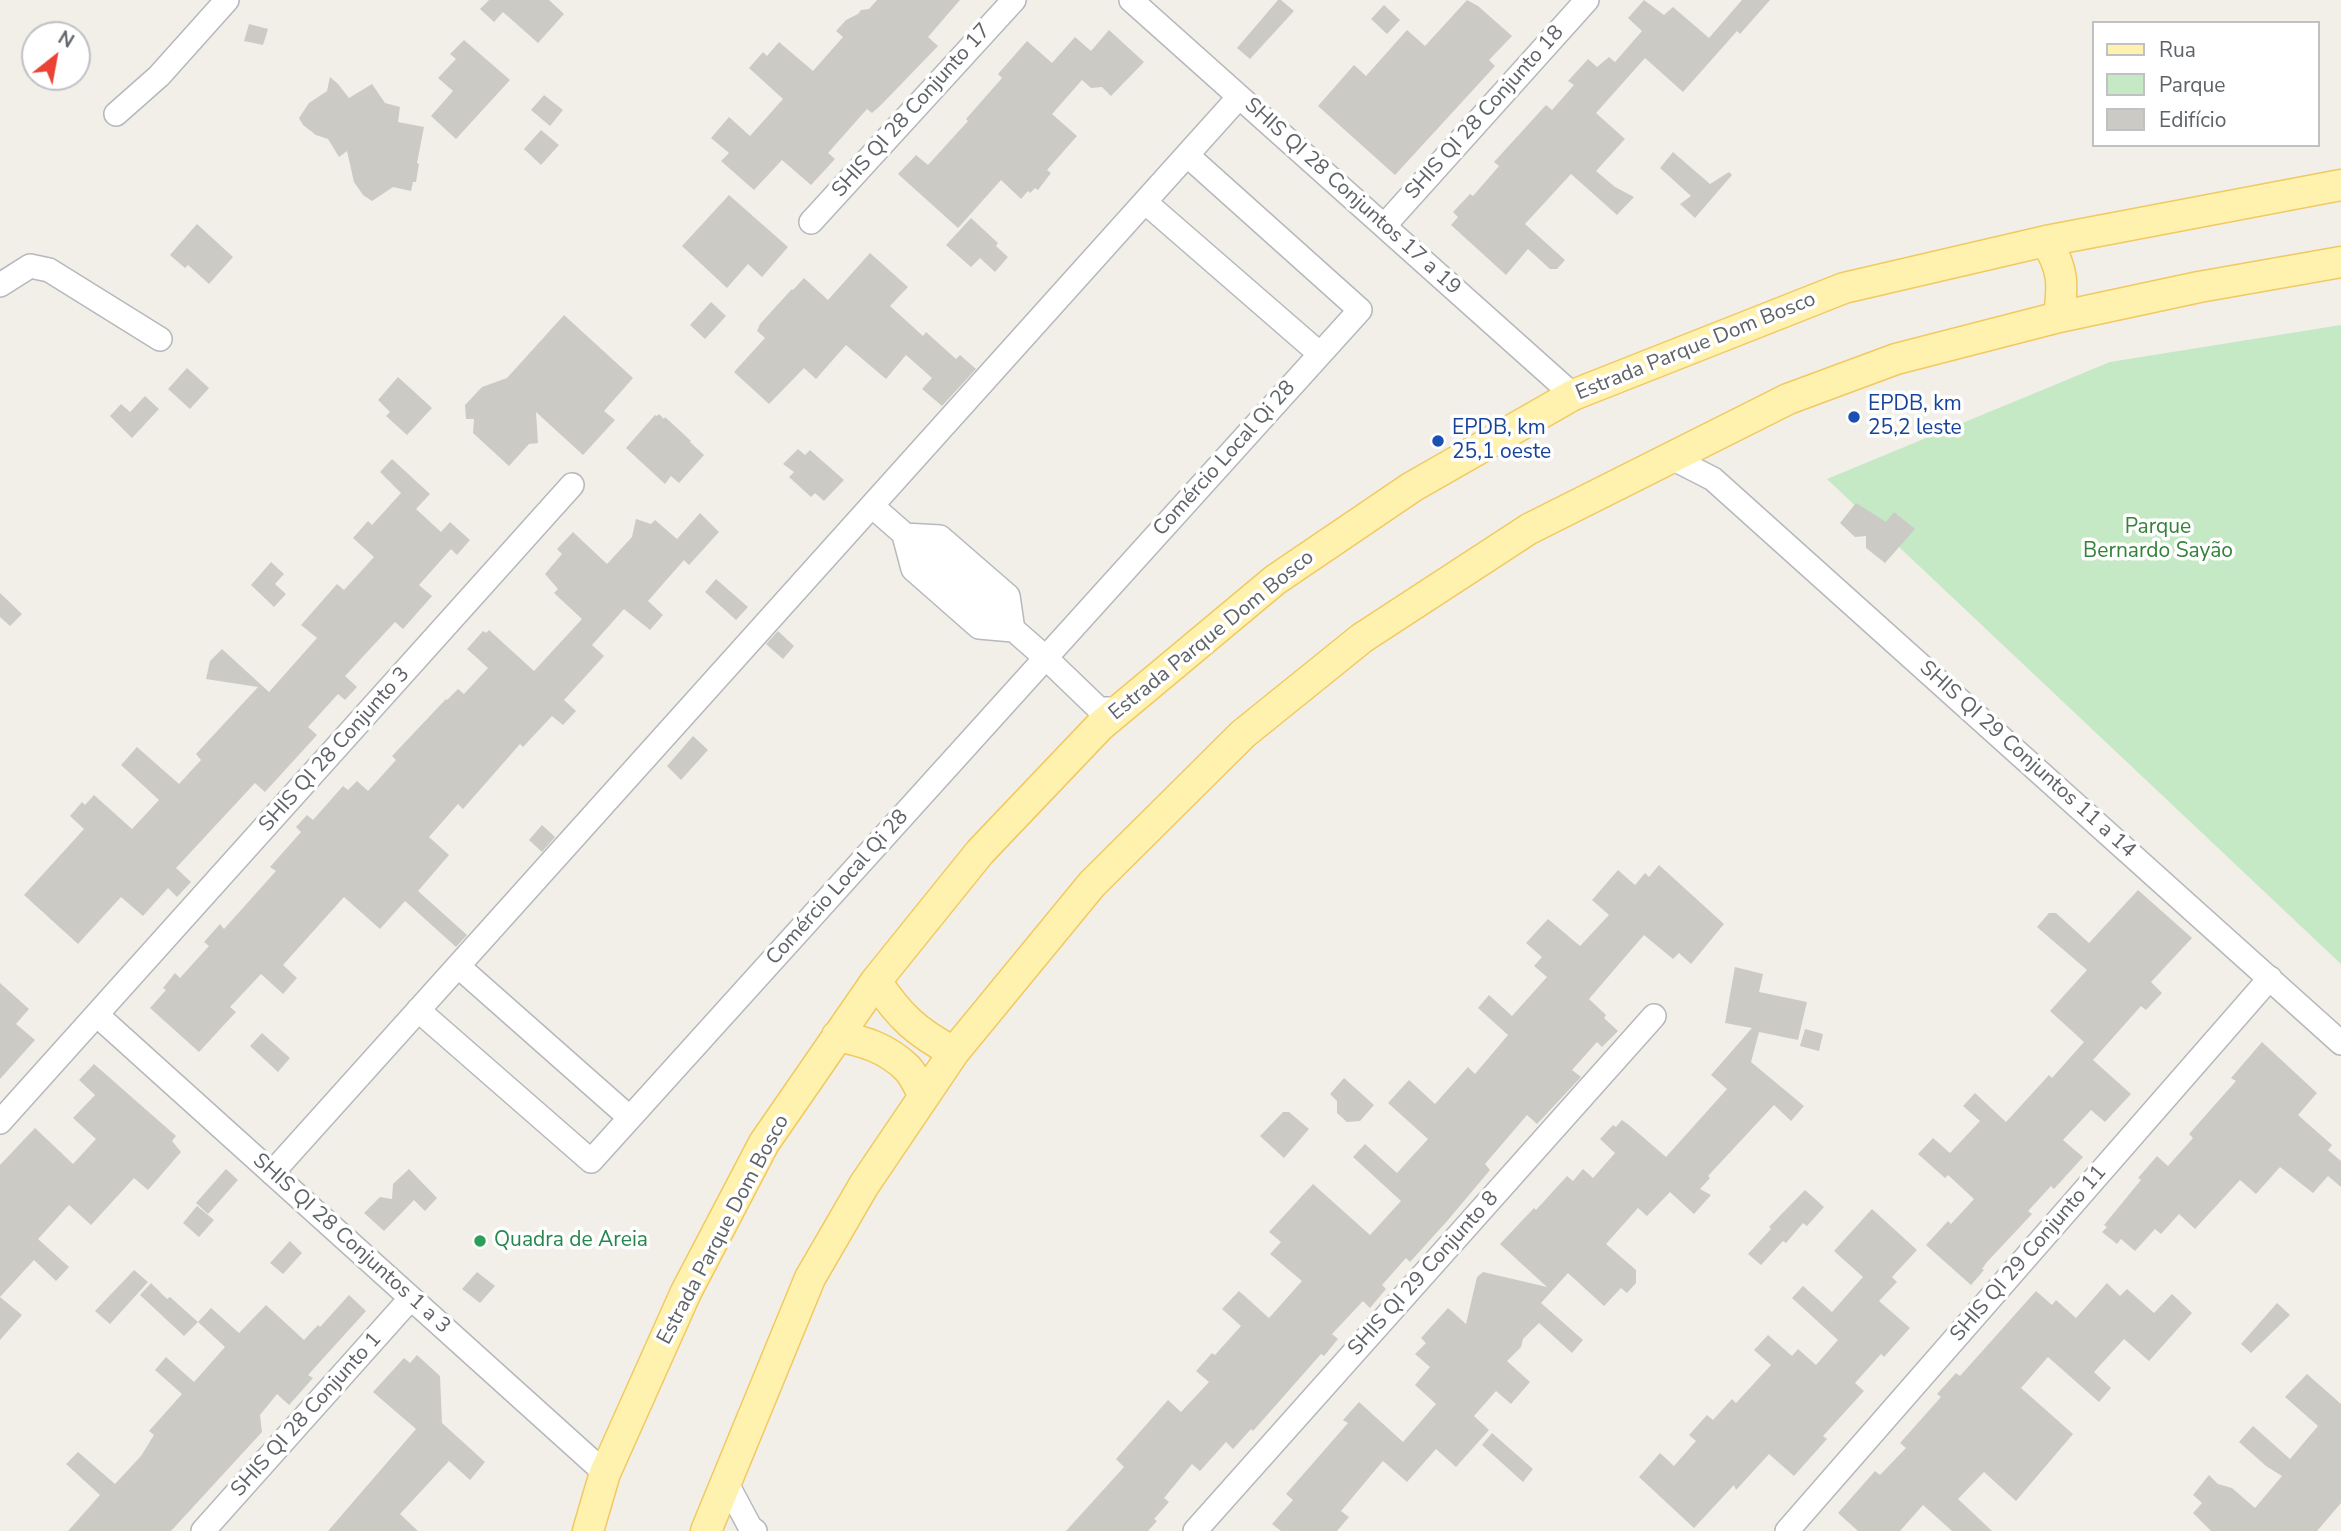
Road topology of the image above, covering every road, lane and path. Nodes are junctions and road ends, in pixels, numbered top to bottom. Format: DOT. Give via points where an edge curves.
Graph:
graph roads {
  1 [pos="227,0"];
  2 [pos="1014,0"];
  3 [pos="1131,0"];
  4 [pos="1587,0"];
  5 [pos="1239,97"];
  6 [pos="116,114"];
  7 [pos="1187,155"];
  8 [pos="2341,185"];
  9 [pos="1145,202"];
  10 [pos="811,222"];
  11 [pos="1384,226"];
  12 [pos="2046,241"];
  13 [pos="2341,262"];
  14 [pos="0,285"];
  15 [pos="2059,317"];
  16 [pos="160,339"];
  17 [pos="1320,354"];
  18 [pos="1573,395"];
  19 [pos="1707,440"];
  20 [pos="1672,458"];
  21 [pos="1713,478"];
  22 [pos="572,485"];
  23 [pos="872,506"];
  24 [pos="1046,658"];
  25 [pos="1105,715"];
  26 [pos="458,966"];
  27 [pos="2270,978"];
  28 [pos="876,981"];
  29 [pos="418,1010"];
  30 [pos="97,1015"];
  31 [pos="1654,1016"];
  32 [pos="837,1036"];
  33 [pos="2341,1043"];
  34 [pos="954,1052"];
  35 [pos="924,1096"];
  36 [pos="630,1118"];
  37 [pos="0,1122"];
  38 [pos="272,1173"];
  39 [pos="411,1298"];
  40 [pos="605,1473"];
  41 [pos="726,1482"];
  42 [pos="707,1528"];
  43 [pos="753,1529"];
  44 [pos="203,1531"];
  45 [pos="588,1531"];
  46 [pos="1195,1531"];
  47 [pos="1787,1531"];
  1 -- 6 [label="street" via="159,76"];
  2 -- 10 [label="street, SHIS QI 28 Conjunto 17"];
  3 -- 5 [label="street, SHIS QI 28 Conjuntos 17 a 19"];
  4 -- 11 [label="street, SHIS QI 28 Conjunto 18"];
  5 -- 7 [label="street"];
  5 -- 11 [label="street, SHIS QI 28 Conjuntos 17 a 19"];
  7 -- 9 [label="street"];
  7 -- 17 [label="street, Comércio Local Qi 28" via="1360,310"];
  8 -- 12 [label="main road, Estrada Parque Dom Bosco"];
  9 -- 17 [label="street"];
  9 -- 23 [label="street"];
  11 -- 18 [label="street, SHIS QI 28 Conjuntos 17 a 19"];
  12 -- 15 [label="main road" via="2061,270"];
  12 -- 18 [label="main road, Estrada Parque Dom Bosco" via="1844,288"];
  13 -- 15 [label="main road"];
  14 -- 16 [label="street" via="30,266 49,270"];
  15 -- 19 [label="main road" via="1896,359 1788,399"];
  17 -- 24 [label="street, Comércio Local Qi 28"];
  18 -- 25 [label="main road, Estrada Parque Dom Bosco" via="1412,487 1275,580"];
  19 -- 20 [label="main road"];
  19 -- 21 [label="street"];
  20 -- 21 [label="street, SHIS QI 29 Conjuntos 11 a 14"];
  20 -- 34 [label="main road" via="1529,529 1362,638 1243,734 1092,884"];
  21 -- 27 [label="street, SHIS QI 29 Conjuntos 11 a 14"];
  22 -- 30 [label="street, SHIS QI 28 Conjunto 3"];
  23 -- 24 [label="street"];
  23 -- 26 [label="street"];
  24 -- 25 [label="street"];
  24 -- 36 [label="street, Comércio Local Qi 28"];
  25 -- 28 [label="main road, Estrada Parque Dom Bosco" via="979,852"];
  26 -- 29 [label="street"];
  26 -- 36 [label="street"];
  27 -- 33 [label="street, SHIS QI 29 Conjuntos 11 a 14"];
  27 -- 47 [label="street, SHIS QI 29 Conjunto 11"];
  28 -- 32 [label="main road, Estrada Parque Dom Bosco"];
  28 -- 34 [label="main road" via="905,1019 927,1039"];
  29 -- 36 [label="street, Comércio Local Qi 28" via="591,1161"];
  29 -- 38 [label="street"];
  30 -- 37 [label="street, SHIS QI 28 Conjunto 3"];
  30 -- 38 [label="street, SHIS QI 28 Conjuntos 1 a 3"];
  31 -- 46 [label="street, SHIS QI 29 Conjunto 8"];
  32 -- 35 [label="main road" via="868,1042 890,1054 908,1069"];
  32 -- 40 [label="main road, Estrada Parque Dom Bosco" via="764,1143 686,1292"];
  34 -- 35 [label="main road"];
  35 -- 41 [label="main road" via="864,1185 810,1278"];
  38 -- 39 [label="street, SHIS QI 28 Conjuntos 1 a 3"];
  39 -- 40 [label="street, SHIS QI 28 Conjuntos 1 a 3"];
  39 -- 44 [label="street, SHIS QI 28 Conjunto 1"];
  40 -- 45 [label="main road, Estrada Parque Dom Bosco"];
  41 -- 42 [label="main road"];
  41 -- 43 [label="street"];
  42 -- 43 [label="street"];
}
